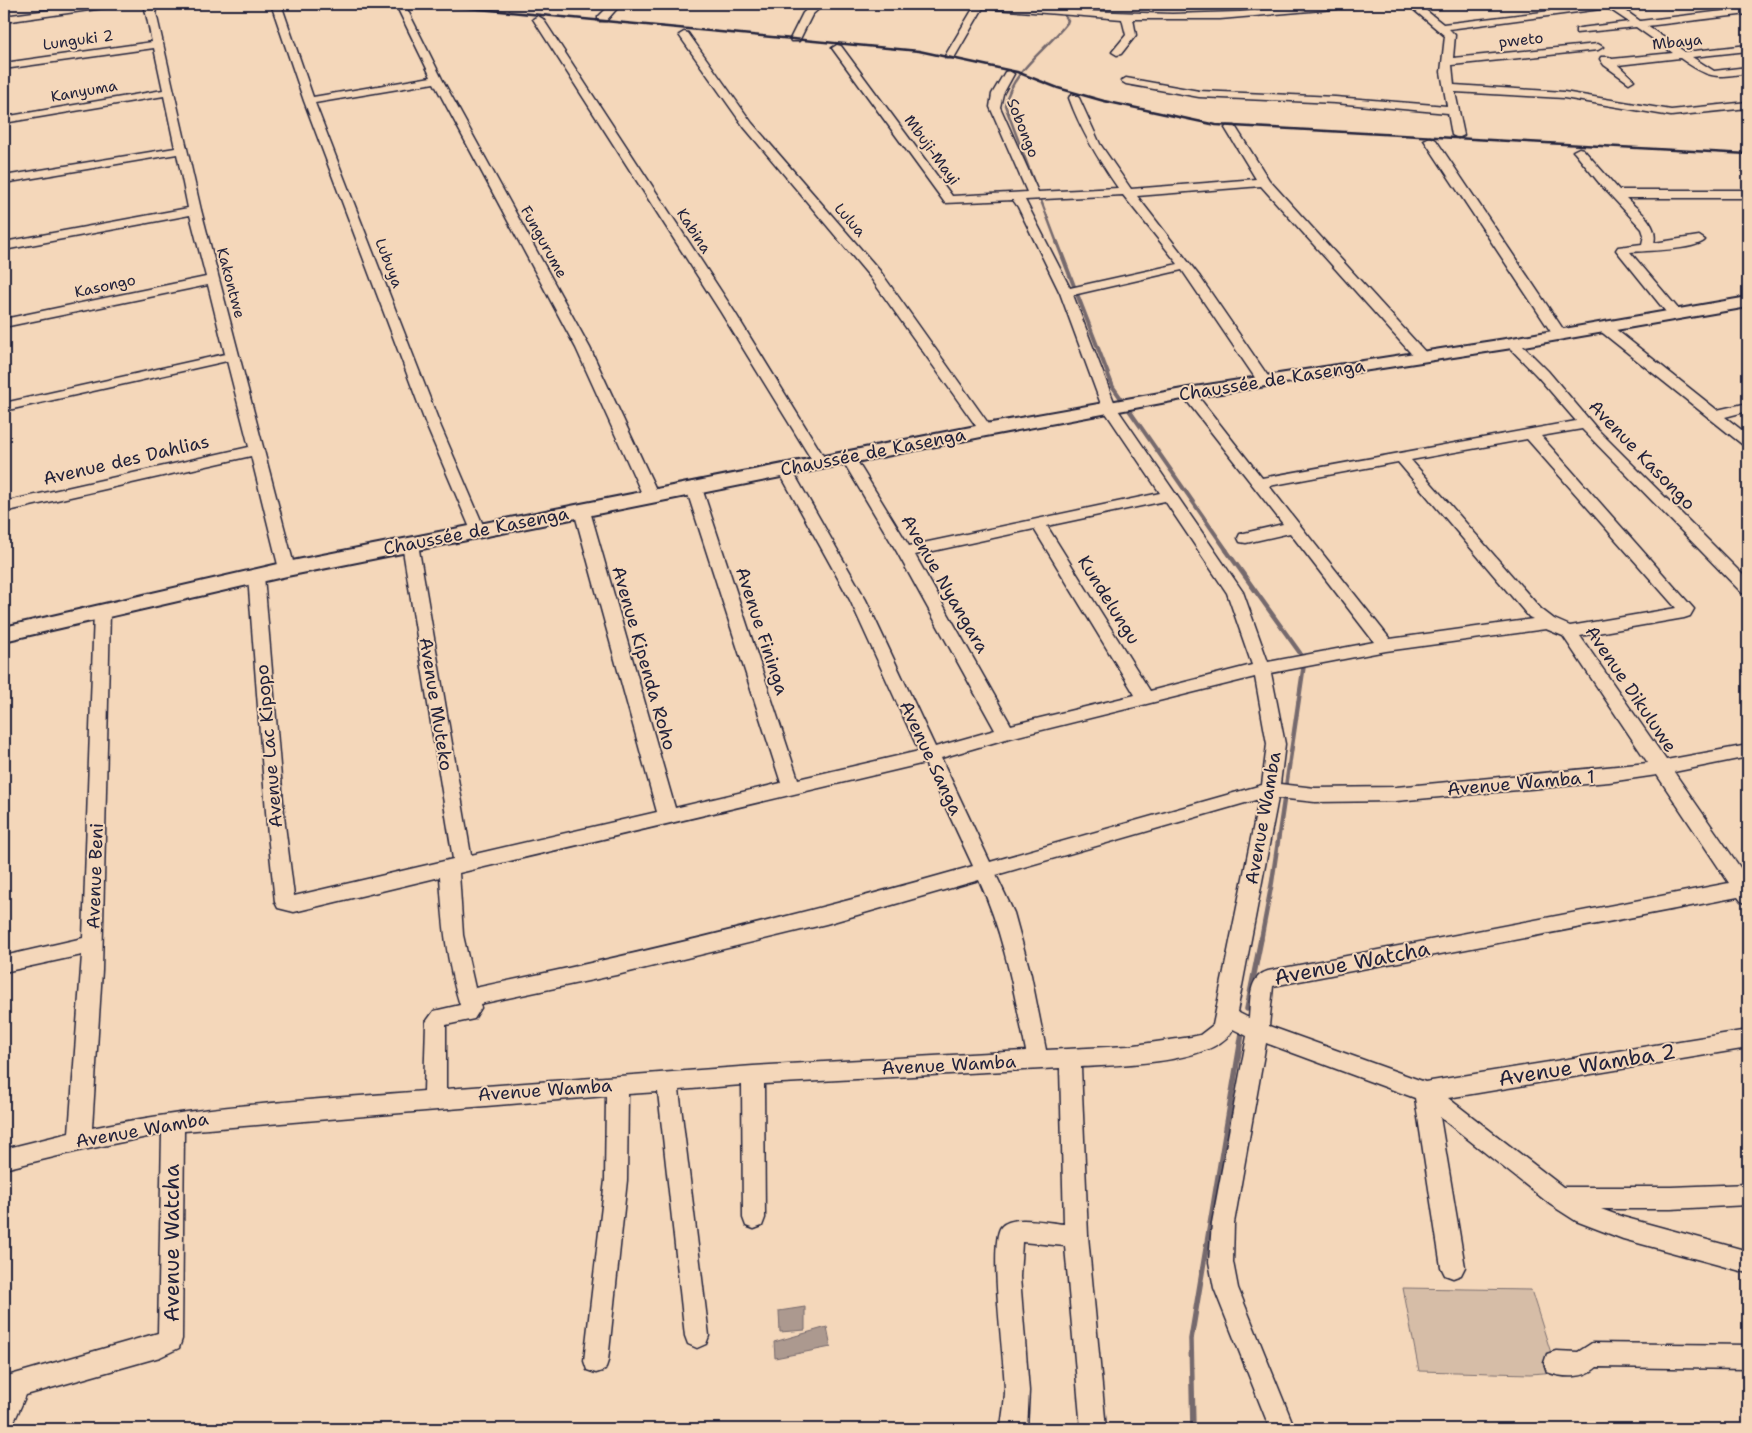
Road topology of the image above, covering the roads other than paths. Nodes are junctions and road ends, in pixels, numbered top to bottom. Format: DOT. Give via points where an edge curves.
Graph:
graph roads {
  1 [pos="111,4"];
  2 [pos="149,4"];
  3 [pos="276,4"];
  4 [pos="616,4"];
  5 [pos="819,4"];
  6 [pos="976,4"];
  7 [pos="1356,4"];
  8 [pos="1412,4"];
  9 [pos="1610,4"];
  10 [pos="1616,4"];
  11 [pos="1743,4"];
  12 [pos="1142,6"];
  13 [pos="1212,6"];
  14 [pos="402,7"];
  15 [pos="1175,7"];
  16 [pos="1748,7"];
  17 [pos="806,8"];
  18 [pos="1251,8"];
  19 [pos="1748,11"];
  20 [pos="1127,17"];
  21 [pos="1562,17"];
  22 [pos="4,19"];
  23 [pos="538,19"];
  24 [pos="602,19"];
  25 [pos="1638,24"];
  26 [pos="1442,27"];
  27 [pos="684,35"];
  28 [pos="795,39"];
  29 [pos="157,44"];
  30 [pos="1598,47"];
  31 [pos="837,48"];
  32 [pos="1748,48"];
  33 [pos="1118,52"];
  34 [pos="950,56"];
  35 [pos="1685,56"];
  36 [pos="1447,62"];
  37 [pos="1608,64"];
  38 [pos="4,66"];
  39 [pos="1748,70"];
  40 [pos="1009,74"];
  41 [pos="437,79"];
  42 [pos="1629,80"];
  43 [pos="1126,81"];
  44 [pos="1450,88"];
  45 [pos="169,92"];
  46 [pos="1074,98"];
  47 [pos="309,101"];
  48 [pos="1748,105"];
  49 [pos="1454,110"];
  50 [pos="4,120"];
  51 [pos="1231,128"];
  52 [pos="1458,136"];
  53 [pos="1430,140"];
  54 [pos="182,150"];
  55 [pos="1579,150"];
  56 [pos="4,180"];
  57 [pos="1264,182"];
  58 [pos="1127,192"];
  59 [pos="1616,194"];
  60 [pos="1748,194"];
  61 [pos="1034,196"];
  62 [pos="1017,197"];
  63 [pos="195,210"];
  64 [pos="1698,240"];
  65 [pos="4,246"];
  66 [pos="1647,248"];
  67 [pos="1185,266"];
  68 [pos="212,280"];
  69 [pos="1066,294"];
  70 [pos="1748,302"];
  71 [pos="1675,314"];
  72 [pos="4,323"];
  73 [pos="1604,327"];
  74 [pos="1560,335"];
  75 [pos="1512,343"];
  76 [pos="233,356"];
  77 [pos="1422,357"];
  78 [pos="1265,382"];
  79 [pos="1188,393"];
  80 [pos="1119,405"];
  81 [pos="4,407"];
  82 [pos="1748,407"];
  83 [pos="1714,415"];
  84 [pos="1585,424"];
  85 [pos="986,430"];
  86 [pos="1531,434"];
  87 [pos="1748,442"];
  88 [pos="257,450"];
  89 [pos="847,456"];
  90 [pos="1400,456"];
  91 [pos="820,462"];
  92 [pos="785,470"];
  93 [pos="1258,483"];
  94 [pos="694,488"];
  95 [pos="1170,495"];
  96 [pos="651,496"];
  97 [pos="4,507"];
  98 [pos="582,510"];
  99 [pos="1038,524"];
  100 [pos="1293,527"];
  101 [pos="478,532"];
  102 [pos="1246,538"];
  103 [pos="410,544"];
  104 [pos="905,552"];
  105 [pos="287,569"];
  106 [pos="256,576"];
  107 [pos="1748,589"];
  108 [pos="102,611"];
  109 [pos="1548,623"];
  110 [pos="1569,632"];
  111 [pos="4,634"];
  112 [pos="1386,645"];
  113 [pos="1262,669"];
  114 [pos="1146,698"];
  115 [pos="1006,733"];
  116 [pos="1748,751"];
  117 [pos="929,755"];
  118 [pos="1661,768"];
  119 [pos="792,787"];
  120 [pos="1280,791"];
  121 [pos="668,816"];
  122 [pos="456,865"];
  123 [pos="986,871"];
  124 [pos="1746,891"];
  125 [pos="93,944"];
  126 [pos="4,964"];
  127 [pos="469,998"];
  128 [pos="1226,1017"];
  129 [pos="1258,1031"];
  130 [pos="1748,1039"];
  131 [pos="1070,1060"];
  132 [pos="1038,1061"];
  133 [pos="753,1075"];
  134 [pos="667,1081"];
  135 [pos="617,1085"];
  136 [pos="1426,1092"];
  137 [pos="435,1098"];
  138 [pos="173,1122"];
  139 [pos="80,1140"];
  140 [pos="4,1159"];
  141 [pos="1748,1194"];
  142 [pos="1559,1198"];
  143 [pos="754,1218"];
  144 [pos="1076,1236"];
  145 [pos="1748,1262"];
  146 [pos="1453,1267"];
  147 [pos="697,1336"];
  148 [pos="1748,1357"];
  149 [pos="596,1361"];
  150 [pos="1556,1363"];
  151 [pos="11,1386"];
  152 [pos="4,1415"];
  153 [pos="1014,1429"];
  154 [pos="1094,1429"];
  155 [pos="1282,1429"];
  1 -- 22 [label="street"];
  2 -- 29 [label="street, Kakontwe"];
  3 -- 47 [label="street, Lubuya"];
  4 -- 24 [label="street"];
  5 -- 17 [label="street"];
  6 -- 20 [label="street"];
  6 -- 34 [label="street"];
  7 -- 18 [label="street"];
  8 -- 26 [label="street"];
  9 -- 10 [label="street"];
  9 -- 21 [label="street"];
  9 -- 25 [label="street"];
  11 -- 16 [label="street"];
  12 -- 15 [label="street" via="1157,10"];
  13 -- 15 [label="street"];
  13 -- 18 [label="street"];
  14 -- 41 [label="street, Fungurume"];
  17 -- 28 [label="street"];
  18 -- 20 [label="street" via="1200,17"];
  19 -- 25 [label="street"];
  20 -- 33 [label="street" via="1131,35"];
  21 -- 25 [label="street"];
  21 -- 26 [label="street"];
  21 -- 30 [label="street"];
  23 -- 91 [label="street, Kabina" via="727,311"];
  25 -- 35 [label="street"];
  26 -- 36 [label="street" via="1450,38"];
  27 -- 85 [label="street, Lulua" via="748,125 875,274"];
  29 -- 38 [label="street, Lunguki 2"];
  29 -- 45 [label="street, Kakontwe"];
  30 -- 36 [label="street, pweto"];
  30 -- 37 [label="street"];
  31 -- 62 [label="street, Mbuji-Mayi" via="947,198 955,201"];
  32 -- 35 [label="street, Mbaya"];
  35 -- 37 [label="street, Mbaya"];
  35 -- 39 [label="street" via="1710,74"];
  36 -- 44 [label="street"];
  37 -- 42 [label="street"];
  40 -- 61 [label="street, Sobongo" via="997,94 995,107"];
  41 -- 47 [label="street"];
  41 -- 96 [label="street, Fungurume" via="583,348"];
  43 -- 49 [label="street" via="1199,94 1335,100"];
  44 -- 48 [label="street" via="1581,97 1671,113"];
  44 -- 49 [label="street"];
  45 -- 50 [label="street, Kanyuma"];
  45 -- 54 [label="street, Kakontwe"];
  46 -- 58 [label="street" via="1090,139"];
  47 -- 101 [label="street, Lubuya" via="434,427"];
  49 -- 52 [label="street"];
  51 -- 57 [label="street"];
  53 -- 74 [label="street"];
  54 -- 56 [label="street"];
  54 -- 63 [label="street, Kakontwe"];
  55 -- 59 [label="street"];
  57 -- 58 [label="street, Mbuji-Mayi"];
  57 -- 77 [label="street"];
  58 -- 61 [label="street, Mbuji-Mayi"];
  58 -- 67 [label="street"];
  59 -- 60 [label="street"];
  59 -- 66 [label="street" via="1648,228"];
  61 -- 62 [label="street, Mbuji-Mayi"];
  62 -- 69 [label="street, Avenue Wamba"];
  63 -- 65 [label="street"];
  63 -- 68 [label="street, Kakontwe"];
  64 -- 66 [label="street"];
  66 -- 71 [label="street" via="1627,248 1622,252"];
  67 -- 69 [label="street"];
  67 -- 78 [label="street"];
  68 -- 72 [label="street, Kasongo"];
  68 -- 76 [label="street, Kakontwe"];
  69 -- 80 [label="street, Avenue Wamba"];
  70 -- 71 [label="main road, Chaussée de Kasenga"];
  71 -- 73 [label="main road, Chaussée de Kasenga"];
  73 -- 74 [label="main road, Chaussée de Kasenga"];
  73 -- 83 [label="street"];
  74 -- 75 [label="main road, Chaussée de Kasenga"];
  75 -- 77 [label="main road, Chaussée de Kasenga"];
  75 -- 84 [label="street, Avenue Kasongo"];
  76 -- 81 [label="street"];
  76 -- 88 [label="street, Kakontwe"];
  77 -- 78 [label="main road, Chaussée de Kasenga"];
  78 -- 79 [label="main road, Chaussée de Kasenga"];
  79 -- 80 [label="main road, Chaussée de Kasenga"];
  79 -- 93 [label="street"];
  80 -- 85 [label="main road, Chaussée de Kasenga"];
  80 -- 95 [label="street, Avenue Wamba"];
  82 -- 83 [label="street"];
  83 -- 87 [label="street"];
  84 -- 86 [label="street"];
  84 -- 107 [label="street, Avenue Kasongo"];
  85 -- 89 [label="main road, Chaussée de Kasenga"];
  86 -- 90 [label="street"];
  86 -- 110 [label="street" via="1686,609 1684,612"];
  88 -- 97 [label="street, Avenue des Dahlias"];
  88 -- 105 [label="street, Kakontwe"];
  89 -- 91 [label="main road, Chaussée de Kasenga"];
  89 -- 104 [label="street, Avenue Nyangara"];
  90 -- 93 [label="street"];
  90 -- 109 [label="street, Avenue Dikuluwe" via="1535,613"];
  91 -- 92 [label="main road, Chaussée de Kasenga"];
  92 -- 94 [label="main road, Chaussée de Kasenga"];
  92 -- 117 [label="street, Avenue Sanga" via="858,600"];
  93 -- 100 [label="street"];
  94 -- 96 [label="main road, Chaussée de Kasenga"];
  94 -- 119 [label="street, Avenue Fininga"];
  95 -- 99 [label="street"];
  95 -- 113 [label="street, Avenue Wamba" via="1235,592"];
  96 -- 98 [label="main road, Chaussée de Kasenga"];
  98 -- 101 [label="main road, Chaussée de Kasenga"];
  98 -- 121 [label="street, Avenue Kipenda Roho"];
  99 -- 104 [label="street"];
  99 -- 114 [label="street, Kundelungu"];
  100 -- 102 [label="street"];
  100 -- 112 [label="street"];
  101 -- 103 [label="main road, Chaussée de Kasenga"];
  103 -- 105 [label="main road, Chaussée de Kasenga"];
  103 -- 122 [label="street, Avenue Muteko"];
  104 -- 115 [label="street, Avenue Nyangara"];
  105 -- 106 [label="main road, Chaussée de Kasenga"];
  106 -- 108 [label="main road, Chaussée de Kasenga"];
  106 -- 122 [label="street, Avenue Lac Kipopo" via="275,816 286,903 299,904"];
  108 -- 111 [label="main road, Chaussée de Kasenga"];
  108 -- 125 [label="street, Avenue Beni"];
  109 -- 110 [label="street, Avenue Dikuluwe"];
  109 -- 112 [label="street"];
  110 -- 118 [label="street, Avenue Dikuluwe"];
  112 -- 113 [label="street"];
  113 -- 114 [label="street"];
  113 -- 120 [label="street, Avenue Wamba" via="1276,732"];
  114 -- 115 [label="street"];
  115 -- 117 [label="street"];
  116 -- 118 [label="street, Avenue Wamba 1"];
  117 -- 119 [label="street"];
  117 -- 123 [label="street, Avenue Sanga"];
  118 -- 120 [label="street, Avenue Wamba 1" via="1609,776 1396,794"];
  118 -- 124 [label="street, Avenue Dikuluwe"];
  119 -- 121 [label="street"];
  120 -- 123 [label="street, Avenue Wamba 1" via="1234,798"];
  120 -- 128 [label="street, Avenue Wamba"];
  121 -- 122 [label="street"];
  122 -- 127 [label="street, Avenue Muteko" via="453,935"];
  123 -- 127 [label="street, Avenue Wamba 1" via="706,946"];
  123 -- 132 [label="street, Avenue Sanga" via="1013,942"];
  124 -- 129 [label="street, Avenue Watcha" via="1268,979 1261,986"];
  125 -- 126 [label="street"];
  125 -- 139 [label="street, Avenue Beni"];
  127 -- 137 [label="street" via="471,1010 440,1017 436,1022"];
  128 -- 129 [label="street"];
  128 -- 131 [label="street, Avenue Wamba" via="1218,1034 1206,1042 1128,1055"];
  129 -- 136 [label="street"];
  129 -- 155 [label="street, Avenue Watcha" via="1223,1223 1221,1262 1226,1288"];
  130 -- 136 [label="street, Avenue Wamba 2"];
  131 -- 132 [label="street, Avenue Wamba"];
  131 -- 144 [label="street"];
  132 -- 133 [label="street, Avenue Wamba"];
  133 -- 134 [label="street, Avenue Wamba"];
  133 -- 143 [label="street"];
  134 -- 135 [label="street, Avenue Wamba"];
  134 -- 147 [label="street"];
  135 -- 137 [label="street, Avenue Wamba"];
  135 -- 149 [label="street" via="616,1180"];
  136 -- 142 [label="street"];
  136 -- 146 [label="street"];
  137 -- 138 [label="street, Avenue Wamba"];
  138 -- 139 [label="street, Avenue Wamba"];
  138 -- 151 [label="street, Avenue Watcha" via="170,1339 160,1345"];
  139 -- 140 [label="street, Avenue Wamba"];
  141 -- 142 [label="street"];
  142 -- 145 [label="street" via="1584,1213 1624,1228"];
  144 -- 153 [label="street" via="1022,1231 1009,1235 1008,1277 1018,1391"];
  144 -- 154 [label="street"];
  148 -- 150 [label="street" via="1592,1355 1578,1364"];
  151 -- 152 [label="street"];
}
